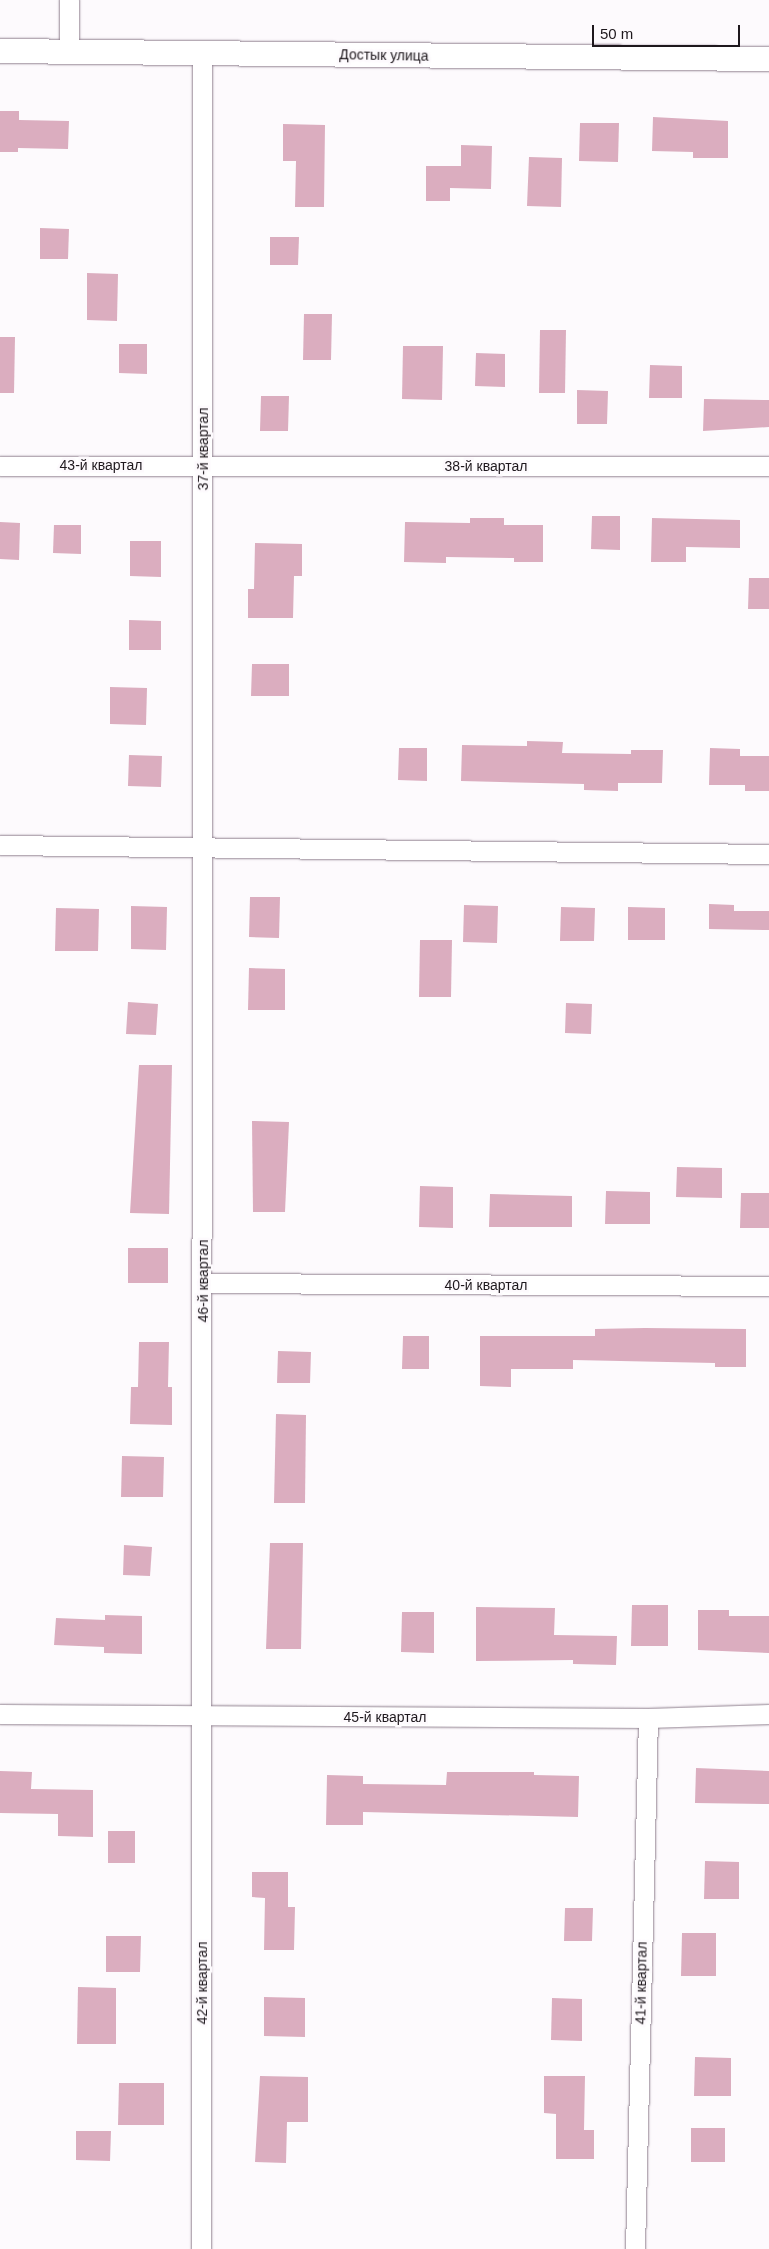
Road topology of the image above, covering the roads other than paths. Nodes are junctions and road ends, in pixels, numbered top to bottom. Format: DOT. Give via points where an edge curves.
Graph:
graph roads {
  1 [pos="70,0"];
  2 [pos="0,51"];
  3 [pos="69,52"];
  4 [pos="202,53"];
  5 [pos="769,59"];
  6 [pos="203,465"];
  7 [pos="0,466"];
  8 [pos="769,466"];
  9 [pos="0,845"];
  10 [pos="203,846"];
  11 [pos="769,854"];
  12 [pos="202,1283"];
  13 [pos="769,1286"];
  14 [pos="0,1714"];
  15 [pos="769,1714"];
  16 [pos="202,1716"];
  17 [pos="648,1718"];
  18 [pos="201,2249"];
  19 [pos="635,2249"];
  1 -- 3 [label="street"];
  2 -- 3 [label="street, Достык улица"];
  3 -- 4 [label="street, Достык улица"];
  4 -- 5 [label="street, Достык улица"];
  4 -- 6 [label="street, 37-й квартал"];
  6 -- 7 [label="street, 43-й квартал"];
  6 -- 8 [label="street, 38-й квартал"];
  6 -- 10 [label="street, 37-й квартал"];
  9 -- 10 [label="street"];
  10 -- 11 [label="street"];
  10 -- 12 [label="street, 46-й квартал"];
  12 -- 13 [label="street, 40-й квартал"];
  12 -- 16 [label="street, 46-й квартал"];
  14 -- 16 [label="street, 45-й квартал"];
  15 -- 17 [label="street, 45-й квартал"];
  16 -- 17 [label="street, 45-й квартал"];
  16 -- 18 [label="street, 42-й квартал"];
  17 -- 19 [label="street, 41-й квартал"];
}
